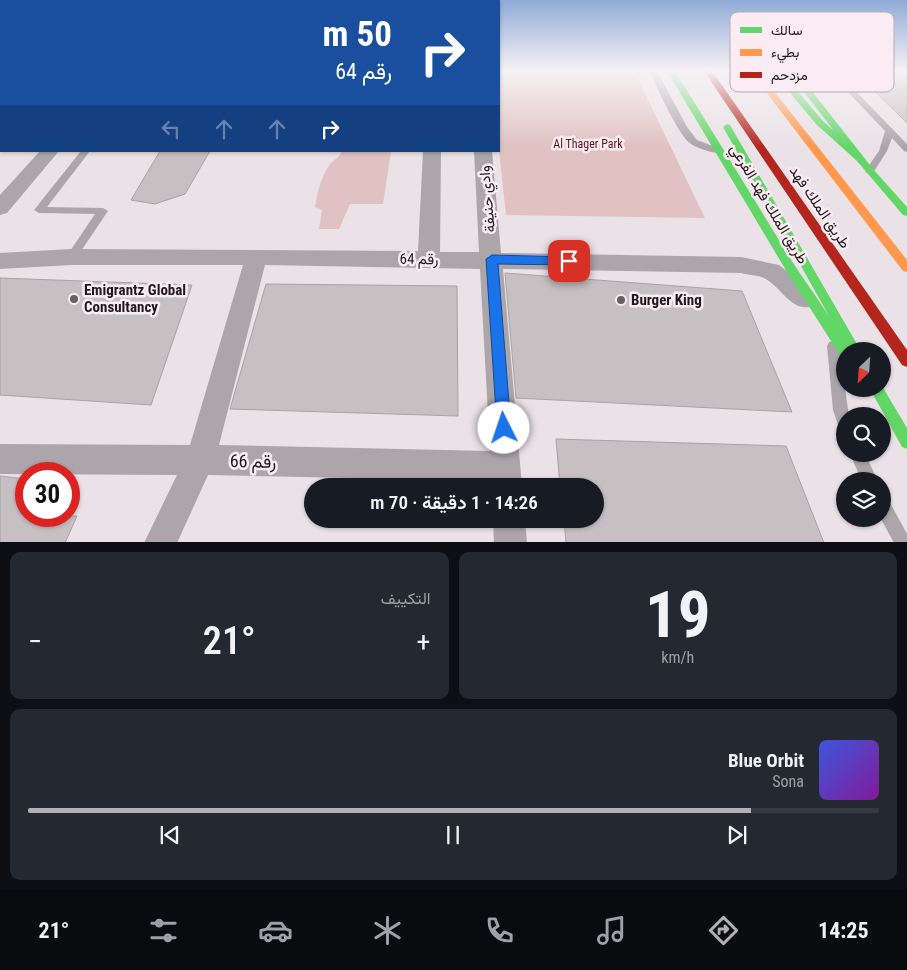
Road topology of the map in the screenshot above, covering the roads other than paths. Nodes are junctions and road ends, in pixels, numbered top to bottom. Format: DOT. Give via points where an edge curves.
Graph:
graph roads {
  1 [pos="666,96"];
  2 [pos="686,96"];
  3 [pos="725,96"];
  4 [pos="774,96"];
  5 [pos="797,96"];
  6 [pos="812,96"];
  7 [pos="857,96"];
  8 [pos="723,120"];
  9 [pos="890,130"];
  10 [pos="907,149"];
  11 [pos="49,152"];
  12 [pos="85,152"];
  13 [pos="432,152"];
  14 [pos="483,152"];
  15 [pos="720,152"];
  16 [pos="863,161"];
  17 [pos="870,171"];
  18 [pos="0,208"];
  19 [pos="907,213"];
  20 [pos="71,257"];
  21 [pos="256,257"];
  22 [pos="429,259"];
  23 [pos="492,259"];
  24 [pos="0,261"];
  25 [pos="907,268"];
  26 [pos="827,324"];
  27 [pos="839,342"];
  28 [pos="850,342"];
  29 [pos="907,361"];
  30 [pos="876,398"];
  31 [pos="882,398"];
  32 [pos="840,407"];
  33 [pos="907,443"];
  34 [pos="0,459"];
  35 [pos="200,460"];
  36 [pos="507,476"];
  37 [pos="891,521"];
  38 [pos="509,528"];
  39 [pos="160,542"];
  40 [pos="510,542"];
  41 [pos="903,542"];
  1 -- 15 [label="lane" via="694,142"];
  2 -- 15 [label="main road, طريق الملك فهد الفرعي"];
  3 -- 29 [label="main road, طريق الملك فهد"];
  4 -- 25 [label="main road, طريق الملك فهد"];
  5 -- 16 [label="main road" via="819,122"];
  6 -- 16 [label="main road"];
  7 -- 9 [label="lane"];
  8 -- 28 [label="main road"];
  9 -- 10 [label="lane"];
  9 -- 17 [label="lane" via="883,151"];
  11 -- 18 [label="street"];
  12 -- 20 [label="lane" via="39,210 103,211"];
  13 -- 22 [label="street"];
  14 -- 23 [label="street, وادي حنيفة"];
  15 -- 26 [label="main road, طريق الملك فهد الفرعي"];
  16 -- 17 [label="main road"];
  17 -- 19 [label="main road"];
  20 -- 21 [label="street, رقم 64"];
  20 -- 24 [label="street, رقم 64"];
  21 -- 22 [label="street, رقم 64"];
  21 -- 35 [label="street"];
  22 -- 23 [label="street, رقم 64"];
  23 -- 26 [label="street, رقم 64" via="741,265 770,271 797,291"];
  23 -- 36 [label="street, وادي حنيفة"];
  26 -- 27 [label="main road, طريق الملك فهد الفرعي"];
  26 -- 32 [label="lane"];
  30 -- 33 [label="main road"];
  31 -- 33 [label="main road"];
  34 -- 35 [label="street, رقم 66"];
  35 -- 36 [label="street, رقم 66"];
  35 -- 39 [label="street"];
  37 -- 41 [label="lane"];
  38 -- 40 [label="street"];
}
